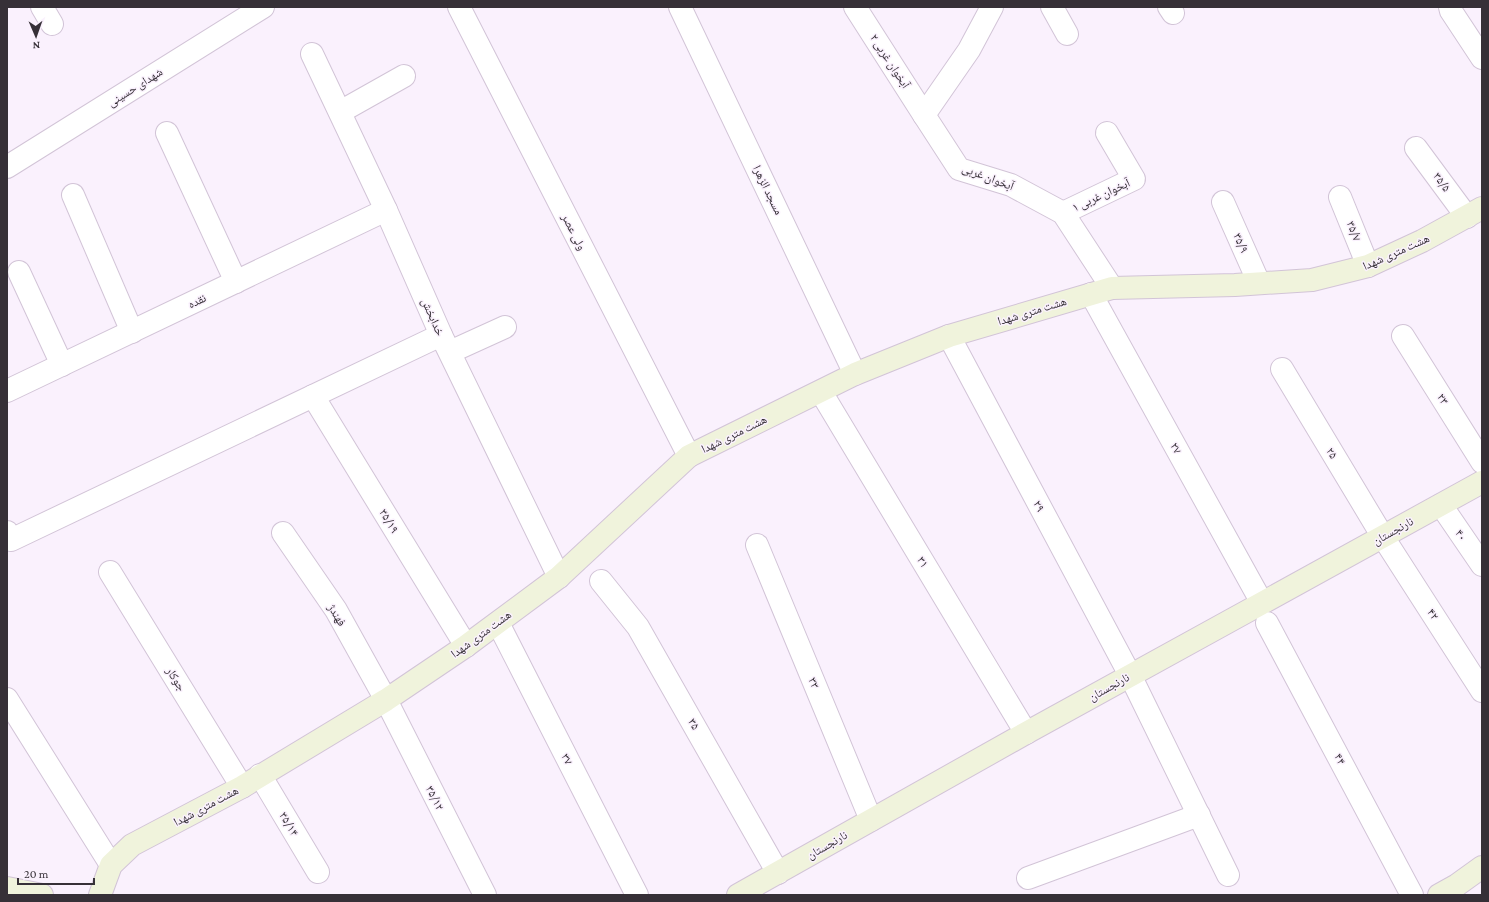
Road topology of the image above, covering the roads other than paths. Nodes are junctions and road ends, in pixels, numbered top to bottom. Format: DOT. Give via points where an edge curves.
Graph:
graph roads {
  1 [pos="264,7"];
  2 [pos="459,7"];
  3 [pos="680,7"];
  4 [pos="855,7"];
  5 [pos="992,7"];
  6 [pos="1052,7"];
  7 [pos="1450,7"];
  8 [pos="1067,34"];
  9 [pos="312,54"];
  10 [pos="1482,58"];
  11 [pos="404,76"];
  12 [pos="340,112"];
  13 [pos="924,115"];
  14 [pos="167,133"];
  15 [pos="1107,133"];
  16 [pos="1416,148"];
  17 [pos="7,167"];
  18 [pos="73,195"];
  19 [pos="1340,197"];
  20 [pos="1223,202"];
  21 [pos="386,210"];
  22 [pos="1062,213"];
  23 [pos="1474,213"];
  24 [pos="1368,266"];
  25 [pos="19,272"];
  26 [pos="236,282"];
  27 [pos="1259,283"];
  28 [pos="1112,288"];
  29 [pos="1091,294"];
  30 [pos="505,327"];
  31 [pos="132,332"];
  32 [pos="949,336"];
  33 [pos="1403,336"];
  34 [pos="445,344"];
  35 [pos="62,365"];
  36 [pos="1282,369"];
  37 [pos="855,374"];
  38 [pos="7,391"];
  39 [pos="821,392"];
  40 [pos="313,396"];
  41 [pos="689,456"];
  42 [pos="1482,462"];
  43 [pos="1482,482"];
  44 [pos="1441,505"];
  45 [pos="7,532"];
  46 [pos="283,533"];
  47 [pos="1383,537"];
  48 [pos="757,545"];
  49 [pos="1482,565"];
  50 [pos="110,572"];
  51 [pos="559,577"];
  52 [pos="601,581"];
  53 [pos="1264,613"];
  54 [pos="498,622"];
  55 [pos="466,646"];
  56 [pos="1130,675"];
  57 [pos="1482,690"];
  58 [pos="7,699"];
  59 [pos="386,700"];
  60 [pos="1026,733"];
  61 [pos="260,775"];
  62 [pos="242,787"];
  63 [pos="1199,815"];
  64 [pos="871,820"];
  65 [pos="111,865"];
  66 [pos="1482,867"];
  67 [pos="318,872"];
  68 [pos="778,873"];
  69 [pos="1228,875"];
  70 [pos="1028,878"];
  71 [pos="7,888"];
  72 [pos="42,895"];
  73 [pos="100,895"];
  74 [pos="485,895"];
  75 [pos="637,895"];
  76 [pos="738,895"];
  77 [pos="1412,895"];
  78 [pos="1439,895"];
  1 -- 17 [label="street, شهدای حسینی"];
  2 -- 41 [label="street, ولی عصر"];
  3 -- 37 [label="street, مسجد الزهرا"];
  4 -- 13 [label="street, آبخوان غربی ۲"];
  5 -- 13 [label="street" via="969,50"];
  6 -- 8 [label="street"];
  7 -- 10 [label="street"];
  9 -- 12 [label="street, خدابخش"];
  11 -- 12 [label="street"];
  12 -- 21 [label="street, خدابخش"];
  13 -- 22 [label="street, آبخوان غربی" via="959,169 1011,185"];
  14 -- 26 [label="street"];
  15 -- 22 [label="street, آبخوان غربی ۱" via="1134,180"];
  16 -- 23 [label="street, ۳۵/۵"];
  18 -- 31 [label="street"];
  19 -- 24 [label="street, ۳۵/۷"];
  20 -- 27 [label="street, ۳۵/۹"];
  21 -- 26 [label="street, نقده"];
  21 -- 34 [label="street, خدابخش"];
  22 -- 28 [label="street, آبخوان غربی"];
  23 -- 24 [label="street, هشت متری شهدا"];
  24 -- 27 [label="street, هشت متری شهدا" via="1312,280"];
  25 -- 35 [label="street"];
  26 -- 31 [label="street, نقده"];
  27 -- 28 [label="street, هشت متری شهدا"];
  28 -- 29 [label="street, هشت متری شهدا"];
  29 -- 32 [label="street, هشت متری شهدا"];
  29 -- 53 [label="street, ۲۷"];
  30 -- 34 [label="street"];
  31 -- 35 [label="street, نقده"];
  32 -- 37 [label="street, هشت متری شهدا"];
  32 -- 56 [label="street, ۲۹"];
  33 -- 42 [label="street, ۲۳"];
  34 -- 40 [label="street"];
  34 -- 51 [label="street, خدابخش"];
  35 -- 38 [label="street, نقده"];
  36 -- 47 [label="street, ۲۵"];
  37 -- 39 [label="street, هشت متری شهدا"];
  39 -- 41 [label="street, هشت متری شهدا"];
  39 -- 60 [label="street, ۳۱"];
  40 -- 45 [label="street" via="11,540"];
  40 -- 55 [label="street, ۳۵/۱۹"];
  41 -- 51 [label="street, هشت متری شهدا"];
  43 -- 44 [label="street, نارنجستان"];
  44 -- 47 [label="street, نارنجستان"];
  44 -- 49 [label="street, ۴۰"];
  46 -- 59 [label="street, فهندژ" via="336,610"];
  47 -- 53 [label="street, نارنجستان"];
  47 -- 57 [label="street, ۴۲"];
  48 -- 64 [label="street, ۳۳"];
  50 -- 62 [label="street, جوکار"];
  51 -- 54 [label="street, هشت متری شهدا"];
  52 -- 68 [label="street, ۳۵" via="638,626"];
  53 -- 56 [label="street, نارنجستان"];
  53 -- 77 [label="street, ۴۴"];
  54 -- 55 [label="street, هشت متری شهدا"];
  54 -- 75 [label="street, ۳۷"];
  55 -- 59 [label="street, هشت متری شهدا"];
  56 -- 60 [label="street, نارنجستان"];
  56 -- 63 [label="street, ۲۹"];
  58 -- 65 [label="street"];
  59 -- 61 [label="street, هشت متری شهدا"];
  59 -- 74 [label="street, ۳۵/۱۲"];
  60 -- 64 [label="street, نارنجستان"];
  61 -- 62 [label="street, هشت متری شهدا"];
  61 -- 67 [label="street, ۳۵/۱۴"];
  62 -- 65 [label="street, هشت متری شهدا" via="132,845"];
  63 -- 69 [label="street, ۲۹"];
  63 -- 70 [label="street"];
  64 -- 68 [label="street, نارنجستان"];
  65 -- 73 [label="street, هشت متری شهدا"];
  66 -- 78 [label="street"];
  68 -- 76 [label="street, نارنجستان"];
  71 -- 72 [label="street"];
}
